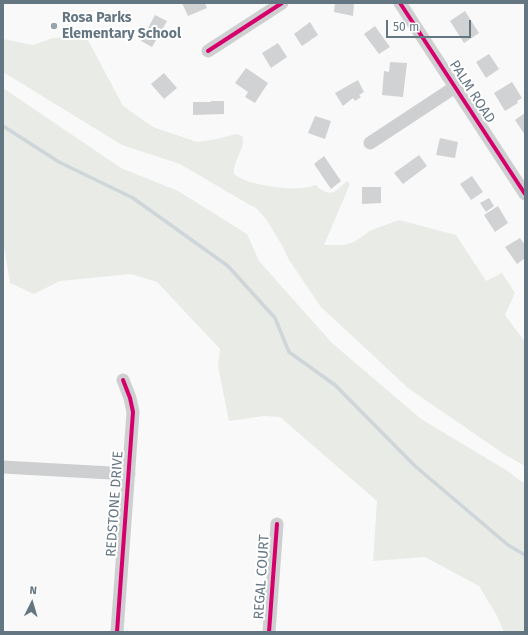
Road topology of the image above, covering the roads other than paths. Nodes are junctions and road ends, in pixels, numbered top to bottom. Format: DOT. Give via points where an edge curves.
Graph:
graph roads {
  1 [pos="282,3"];
  2 [pos="400,3"];
  3 [pos="208,51"];
  4 [pos="455,87"];
  5 [pos="370,143"];
  6 [pos="525,194"];
  7 [pos="123,380"];
  8 [pos="3,466"];
  9 [pos="129,474"];
  10 [pos="277,524"];
  11 [pos="118,632"];
  12 [pos="269,632"];
  1 -- 3 [label="street"];
  2 -- 4 [label="street, PALM ROAD"];
  4 -- 5 [label="street"];
  4 -- 6 [label="street, PALM ROAD"];
  7 -- 9 [label="street, REDSTONE DRIVE" via="133,412"];
  8 -- 9 [label="street"];
  9 -- 11 [label="street, REDSTONE DRIVE"];
  10 -- 12 [label="street, REGAL COURT"];
}
